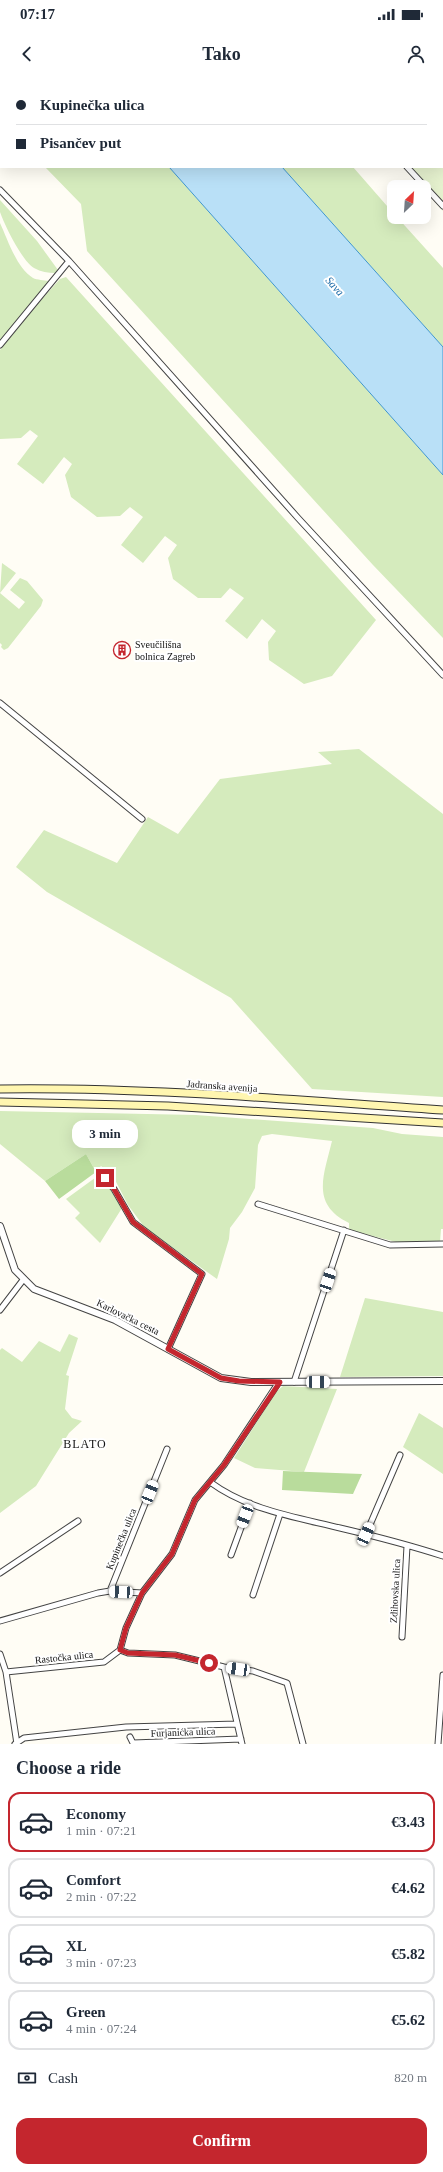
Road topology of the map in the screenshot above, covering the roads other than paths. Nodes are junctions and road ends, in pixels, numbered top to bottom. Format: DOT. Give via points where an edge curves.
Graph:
graph roads {
  1 [pos="408,168"];
  2 [pos="0,190"];
  3 [pos="443,206"];
  4 [pos="69,261"];
  5 [pos="0,345"];
  6 [pos="443,675"];
  7 [pos="0,703"];
  8 [pos="142,819"];
  9 [pos="0,1089"];
  10 [pos="0,1102"];
  11 [pos="443,1110"];
  12 [pos="443,1123"];
  13 [pos="99,1172"];
  14 [pos="258,1204"];
  15 [pos="0,1226"];
  16 [pos="344,1230"];
  17 [pos="443,1244"];
  18 [pos="23,1280"];
  19 [pos="0,1310"];
  20 [pos="168,1349"];
  21 [pos="443,1381"];
  22 [pos="280,1382"];
  23 [pos="294,1382"];
  24 [pos="167,1449"];
  25 [pos="400,1455"];
  26 [pos="210,1482"];
  27 [pos="250,1504"];
  28 [pos="280,1514"];
  29 [pos="78,1521"];
  30 [pos="366,1534"];
  31 [pos="407,1546"];
  32 [pos="231,1556"];
  33 [pos="443,1556"];
  34 [pos="0,1573"];
  35 [pos="110,1591"];
  36 [pos="142,1593"];
  37 [pos="253,1596"];
  38 [pos="0,1621"];
  39 [pos="402,1637"];
  40 [pos="120,1650"];
  41 [pos="0,1654"];
  42 [pos="1,1661"];
  43 [pos="224,1667"];
  44 [pos="6,1672"];
  45 [pos="443,1675"];
  46 [pos="238,1724"];
  47 [pos="130,1737"];
  48 [pos="241,1742"];
  49 [pos="17,1744"];
  50 [pos="303,1744"];
  51 [pos="438,1744"];
  1 -- 3 [label="street"];
  2 -- 4 [label="street"];
  4 -- 5 [label="street"];
  4 -- 6 [label="street" via="282,500"];
  7 -- 8 [label="street"];
  9 -- 11 [label="main road, Jadranska avenija" via="163,1092"];
  10 -- 12 [label="main road" via="168,1106"];
  13 -- 20 [label="street" via="114,1189 133,1222 202,1274"];
  14 -- 16 [label="street"];
  15 -- 18 [label="street, Karlovačka cesta" via="12,1263"];
  16 -- 17 [label="street" via="390,1245"];
  16 -- 23 [label="street"];
  18 -- 19 [label="street"];
  18 -- 20 [label="street, Karlovačka cesta" via="45,1294 115,1320"];
  20 -- 22 [label="street, Karlovačka cesta" via="221,1378"];
  21 -- 23 [label="street, Karlovačka cesta"];
  22 -- 23 [label="street, Karlovačka cesta"];
  22 -- 26 [label="street"];
  24 -- 35 [label="street, Kupinečka ulica"];
  25 -- 30 [label="street"];
  26 -- 27 [label="street, Zdihovska ulica" via="230,1496"];
  26 -- 36 [label="street" via="195,1500 172,1554"];
  27 -- 28 [label="street, Zdihovska ulica"];
  27 -- 32 [label="street"];
  28 -- 30 [label="street, Zdihovska ulica"];
  28 -- 37 [label="street"];
  29 -- 34 [label="street"];
  30 -- 31 [label="street, Zdihovska ulica"];
  31 -- 33 [label="street, Zdihovska ulica"];
  31 -- 39 [label="street, Zdihovska ulica"];
  35 -- 36 [label="street"];
  35 -- 38 [label="street" via="69,1600"];
  36 -- 40 [label="street" via="126,1628"];
  40 -- 43 [label="street" via="128,1653 175,1655"];
  40 -- 44 [label="street, Rastočka ulica" via="104,1662"];
  41 -- 42 [label="street"];
  42 -- 44 [label="street"];
  43 -- 46 [label="street, Furjanićka ulica"];
  43 -- 50 [label="street" via="252,1671 287,1683"];
  44 -- 49 [label="street"];
  45 -- 51 [label="street"];
  46 -- 48 [label="street, Furjanićka ulica"];
  46 -- 49 [label="street, Furjanićka ulica" via="126,1727 24,1738"];
  47 -- 48 [label="street, Furjanićka ulica" via="133,1743"];
}
